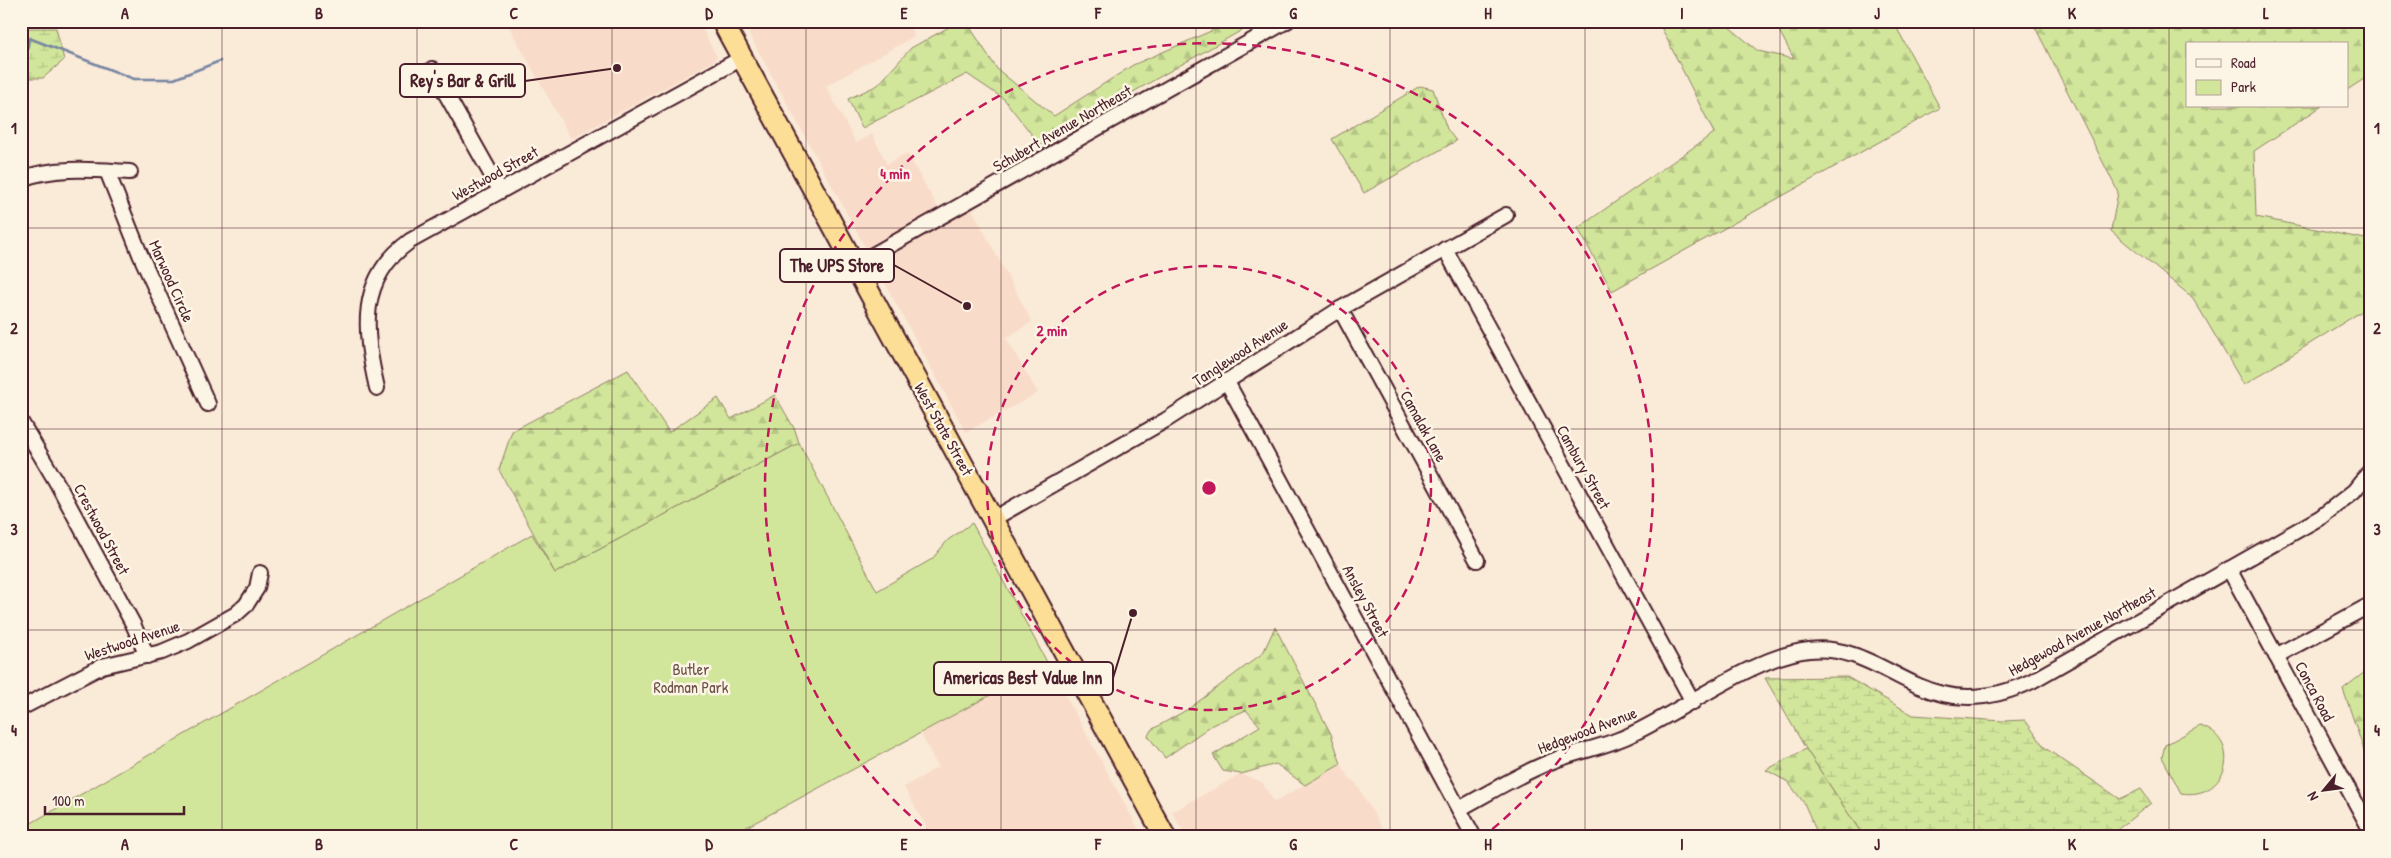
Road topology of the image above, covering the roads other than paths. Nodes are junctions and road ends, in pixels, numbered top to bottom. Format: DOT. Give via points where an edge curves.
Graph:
graph roads {
  1 [pos="722,21"];
  2 [pos="1287,21"];
  3 [pos="742,58"];
  4 [pos="432,69"];
  5 [pos="107,171"];
  6 [pos="130,172"];
  7 [pos="21,179"];
  8 [pos="500,190"];
  9 [pos="1506,215"];
  10 [pos="1445,249"];
  11 [pos="855,265"];
  12 [pos="1340,308"];
  13 [pos="1227,382"];
  14 [pos="377,388"];
  15 [pos="208,404"];
  16 [pos="21,422"];
  17 [pos="2370,471"];
  18 [pos="993,519"];
  19 [pos="1477,560"];
  20 [pos="2229,569"];
  21 [pos="260,574"];
  22 [pos="2370,605"];
  23 [pos="147,656"];
  24 [pos="2276,656"];
  25 [pos="1726,684"];
  26 [pos="1693,702"];
  27 [pos="21,708"];
  28 [pos="1459,809"];
  29 [pos="2370,829"];
  30 [pos="1165,837"];
  31 [pos="1474,837"];
  1 -- 3 [label="highway, West State Street"];
  2 -- 11 [label="street, Schubert Avenue Northeast"];
  3 -- 8 [label="street, Westwood Street"];
  3 -- 11 [label="highway, West State Street"];
  4 -- 8 [label="street"];
  5 -- 6 [label="street"];
  5 -- 7 [label="street" via="53,171"];
  5 -- 15 [label="street, Marwood Circle" via="140,254"];
  8 -- 14 [label="street, Westwood Street" via="394,252 377,275 367,313"];
  9 -- 10 [label="street, Tanglewood Avenue"];
  10 -- 12 [label="street, Tanglewood Avenue"];
  10 -- 26 [label="street, Cambury Street"];
  11 -- 18 [label="highway, West State Street"];
  12 -- 13 [label="street, Tanglewood Avenue"];
  12 -- 19 [label="street, Camalak Lane"];
  13 -- 18 [label="street, Tanglewood Avenue"];
  13 -- 28 [label="street, Ansley Street"];
  16 -- 23 [label="street, Crestwood Street" via="129,616"];
  17 -- 20 [label="street, Hedgewood Avenue Northeast" via="2333,509"];
  18 -- 30 [label="highway, West State Street"];
  20 -- 24 [label="street, Conca Road"];
  20 -- 25 [label="street, Hedgewood Avenue Northeast" via="2032,681 1999,694 1972,697 1944,695 1918,686 1869,660 1822,649 1781,657"];
  21 -- 23 [label="street, Westwood Avenue" via="254,594 236,614 182,644"];
  22 -- 24 [label="street"];
  23 -- 27 [label="street, Westwood Avenue" via="102,666"];
  24 -- 29 [label="street, Conca Road"];
  25 -- 26 [label="street, Hedgewood Avenue"];
  26 -- 28 [label="street, Hedgewood Avenue" via="1620,740 1536,768"];
  28 -- 31 [label="street, Ansley Street"];
}
